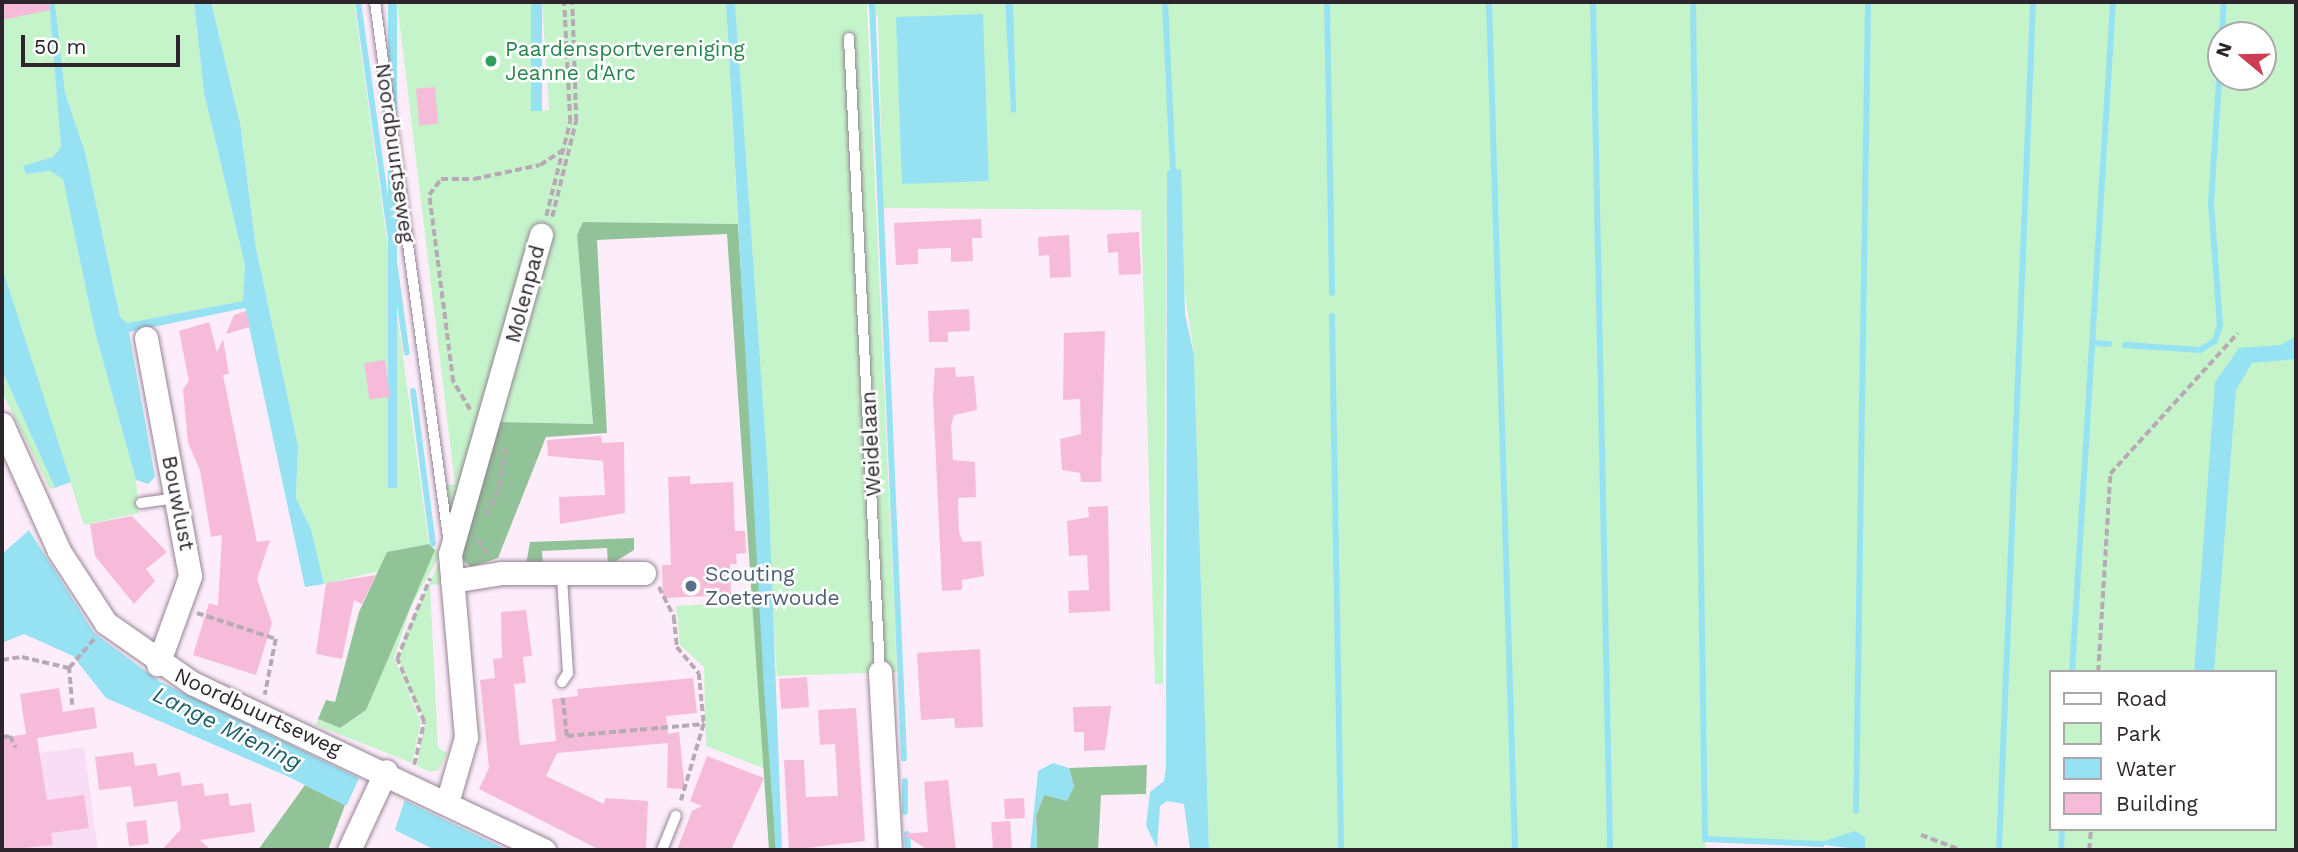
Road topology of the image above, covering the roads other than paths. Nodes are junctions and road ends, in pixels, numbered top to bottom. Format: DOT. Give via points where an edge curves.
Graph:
graph roads {
  1 [pos="375,2"];
  2 [pos="849,38"];
  3 [pos="546,230"];
  4 [pos="146,338"];
  5 [pos="2,425"];
  6 [pos="178,497"];
  7 [pos="141,503"];
  8 [pos="450,554"];
  9 [pos="644,573"];
  10 [pos="562,578"];
  11 [pos="452,581"];
  12 [pos="158,664"];
  13 [pos="880,672"];
  14 [pos="562,682"];
  15 [pos="384,776"];
  16 [pos="447,803"];
  17 [pos="676,816"];
  18 [pos="349,850"];
  19 [pos="544,850"];
  20 [pos="662,850"];
  21 [pos="890,850"];
  1 -- 8 [label="lane, Noordbuurtseweg"];
  2 -- 13 [label="lane, Weidelaan"];
  3 -- 8 [label="street, Molenpad"];
  4 -- 6 [label="street, Bouwlust"];
  5 -- 12 [label="street, Noordbuurtseweg" via="88,599 106,624"];
  6 -- 7 [label="lane"];
  6 -- 12 [label="street, Bouwlust" via="190,576"];
  8 -- 11 [label="street, Molenpad"];
  9 -- 10 [label="street"];
  10 -- 11 [label="street" via="502,573"];
  10 -- 14 [label="lane" via="568,673"];
  11 -- 16 [label="street, Molenpad" via="467,737"];
  12 -- 15 [label="street, Noordbuurtseweg"];
  13 -- 21 [label="street, Weidelaan"];
  15 -- 16 [label="street, Noordbuurtseweg"];
  15 -- 18 [label="street"];
  16 -- 19 [label="street, Noordbuurtseweg"];
  17 -- 20 [label="lane"];
}
